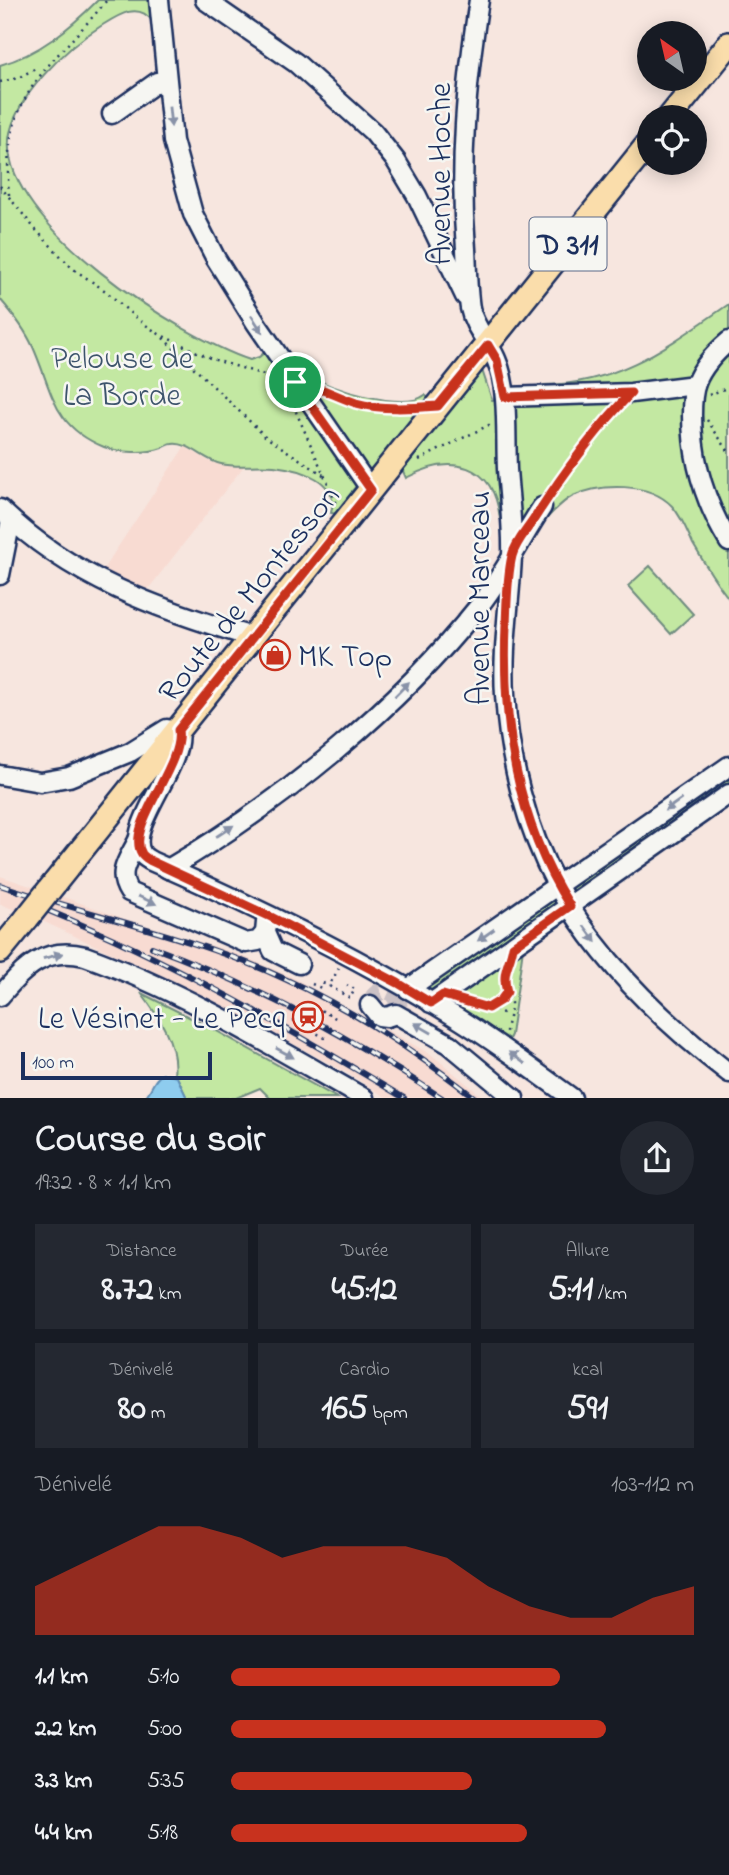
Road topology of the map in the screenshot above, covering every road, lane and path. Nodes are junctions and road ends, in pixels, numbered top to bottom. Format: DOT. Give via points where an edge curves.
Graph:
graph roads {
  1 [pos="107,0"];
  2 [pos="159,0"];
  3 [pos="205,0"];
  4 [pos="479,0"];
  5 [pos="729,44"];
  6 [pos="49,57"];
  7 [pos="28,79"];
  8 [pos="166,80"];
  9 [pos="0,82"];
  10 [pos="680,105"];
  11 [pos="112,114"];
  12 [pos="637,158"];
  13 [pos="3,170"];
  14 [pos="0,186"];
  15 [pos="10,197"];
  16 [pos="464,224"];
  17 [pos="435,230"];
  18 [pos="470,307"];
  19 [pos="159,334"];
  20 [pos="729,341"];
  21 [pos="488,345"];
  22 [pos="295,382"];
  23 [pos="695,385"];
  24 [pos="729,387"];
  25 [pos="631,393"];
  26 [pos="505,397"];
  27 [pos="291,402"];
  28 [pos="692,405"];
  29 [pos="438,406"];
  30 [pos="505,418"];
  31 [pos="729,452"];
  32 [pos="411,464"];
  33 [pos="325,475"];
  34 [pos="371,490"];
  35 [pos="542,507"];
  36 [pos="5,514"];
  37 [pos="350,516"];
  38 [pos="729,542"];
  39 [pos="512,554"];
  40 [pos="0,575"];
  41 [pos="481,604"];
  42 [pos="507,615"];
  43 [pos="252,637"];
  44 [pos="178,730"];
  45 [pos="729,766"];
  46 [pos="0,775"];
  47 [pos="729,794"];
  48 [pos="138,840"];
  49 [pos="168,869"];
  50 [pos="557,886"];
  51 [pos="570,906"];
  52 [pos="266,920"];
  53 [pos="513,946"];
  54 [pos="0,951"];
  55 [pos="299,964"];
  56 [pos="335,975"];
  57 [pos="312,984"];
  58 [pos="347,985"];
  59 [pos="329,986"];
  60 [pos="408,989"];
  61 [pos="507,992"];
  62 [pos="0,996"];
  63 [pos="437,999"];
  64 [pos="370,1005"];
  65 [pos="315,1007"];
  66 [pos="488,1008"];
  67 [pos="453,1015"];
  68 [pos="508,1017"];
  69 [pos="293,1020"];
  70 [pos="339,1020"];
  71 [pos="506,1023"];
  72 [pos="327,1039"];
  73 [pos="449,1044"];
  74 [pos="729,1073"];
  75 [pos="364,1098"];
  76 [pos="514,1098"];
  77 [pos="572,1098"];
  1 -- 6 [label="path"];
  2 -- 8 [label="street"];
  3 -- 17 [label="street" via="296,63 373,132 396,161"];
  4 -- 16 [label="street, Avenue Hoche" via="462,148"];
  5 -- 10 [label="main road"];
  7 -- 9 [label="path" via="40,65"];
  8 -- 11 [label="street"];
  8 -- 22 [label="street, one-way" via="173,141 193,214 216,259"];
  12 -- 21 [label="main road, Route de Montesson / D 311"];
  13 -- 15 [label="path"];
  14 -- 15 [label="path"];
  15 -- 19 [label="path" via="72,268"];
  16 -- 17 [label="street"];
  16 -- 18 [label="street, Avenue Hoche"];
  17 -- 18 [label="street"];
  18 -- 21 [label="street, Avenue Hoche"];
  19 -- 22 [label="path" via="212,359"];
  19 -- 33 [label="path" via="267,437"];
  20 -- 23 [label="street"];
  21 -- 26 [label="street, Avenue Marceau" via="497,360"];
  21 -- 29 [label="main road, Route de Montesson / D 311"];
  22 -- 29 [label="path" via="359,404"];
  22 -- 34 [label="street"];
  23 -- 25 [label="street"];
  23 -- 28 [label="street"];
  24 -- 28 [label="path"];
  25 -- 26 [label="street"];
  25 -- 35 [label="path" via="588,441"];
  26 -- 30 [label="street, Avenue Marceau"];
  27 -- 33 [label="path"];
  28 -- 31 [label="path"];
  28 -- 38 [label="street" via="699,474 710,508"];
  29 -- 34 [label="main road, Route de Montesson / D 311"];
  30 -- 32 [label="path"];
  30 -- 39 [label="street, Avenue Marceau"];
  33 -- 37 [label="path" via="337,503"];
  34 -- 37 [label="main road, Route de Montesson / D 311"];
  35 -- 39 [label="street"];
  36 -- 40 [label="street"];
  36 -- 43 [label="street" via="52,552 140,601"];
  37 -- 43 [label="main road, Route de Montesson / D 311"];
  39 -- 41 [label="street"];
  39 -- 42 [label="street, Avenue Marceau"];
  41 -- 42 [label="street"];
  49 -- 41 [label="street, one-way" via="313,769 404,687"];
  42 -- 50 [label="street, Avenue Marceau" via="505,694 513,758 528,816"];
  43 -- 44 [label="main road, Route de Montesson / D 311"];
  44 -- 46 [label="street" via="167,729 130,752 69,777 40,782"];
  44 -- 48 [label="street" via="180,740"];
  44 -- 54 [label="main road, Route de Montesson / D 311, bridge"];
  45 -- 50 [label="street, one-way"];
  47 -- 51 [label="street"];
  48 -- 49 [label="street" via="142,854"];
  48 -- 52 [label="street, one-way" via="122,873 129,892 246,943 258,941"];
  49 -- 52 [label="street"];
  50 -- 51 [label="street, Avenue Marceau"];
  50 -- 60 [label="street, one-way"];
  51 -- 53 [label="street"];
  51 -- 74 [label="street, Avenue Marceau, one-way" via="650,1004"];
  52 -- 55 [label="street" via="273,951"];
  52 -- 60 [label="street"];
  53 -- 61 [label="path" via="504,970"];
  53 -- 63 [label="street"];
  56 -- 59 [label="path"];
  57 -- 59 [label="path"];
  58 -- 59 [label="path" via="355,989 350,998"];
  60 -- 63 [label="street"];
  61 -- 66 [label="path"];
  61 -- 68 [label="path" via="512,1007"];
  62 -- 75 [label="street, one-way" via="27,967 48,956 85,956 240,1028"];
  63 -- 66 [label="path"];
  63 -- 67 [label="street"];
  73 -- 64 [label="street, one-way" via="396,1014 379,1016"];
  65 -- 70 [label="path"];
  66 -- 68 [label="path"];
  67 -- 73 [label="street"];
  77 -- 67 [label="street, one-way"];
  68 -- 71 [label="path"];
  69 -- 72 [label="path"];
  73 -- 76 [label="street"];
}
